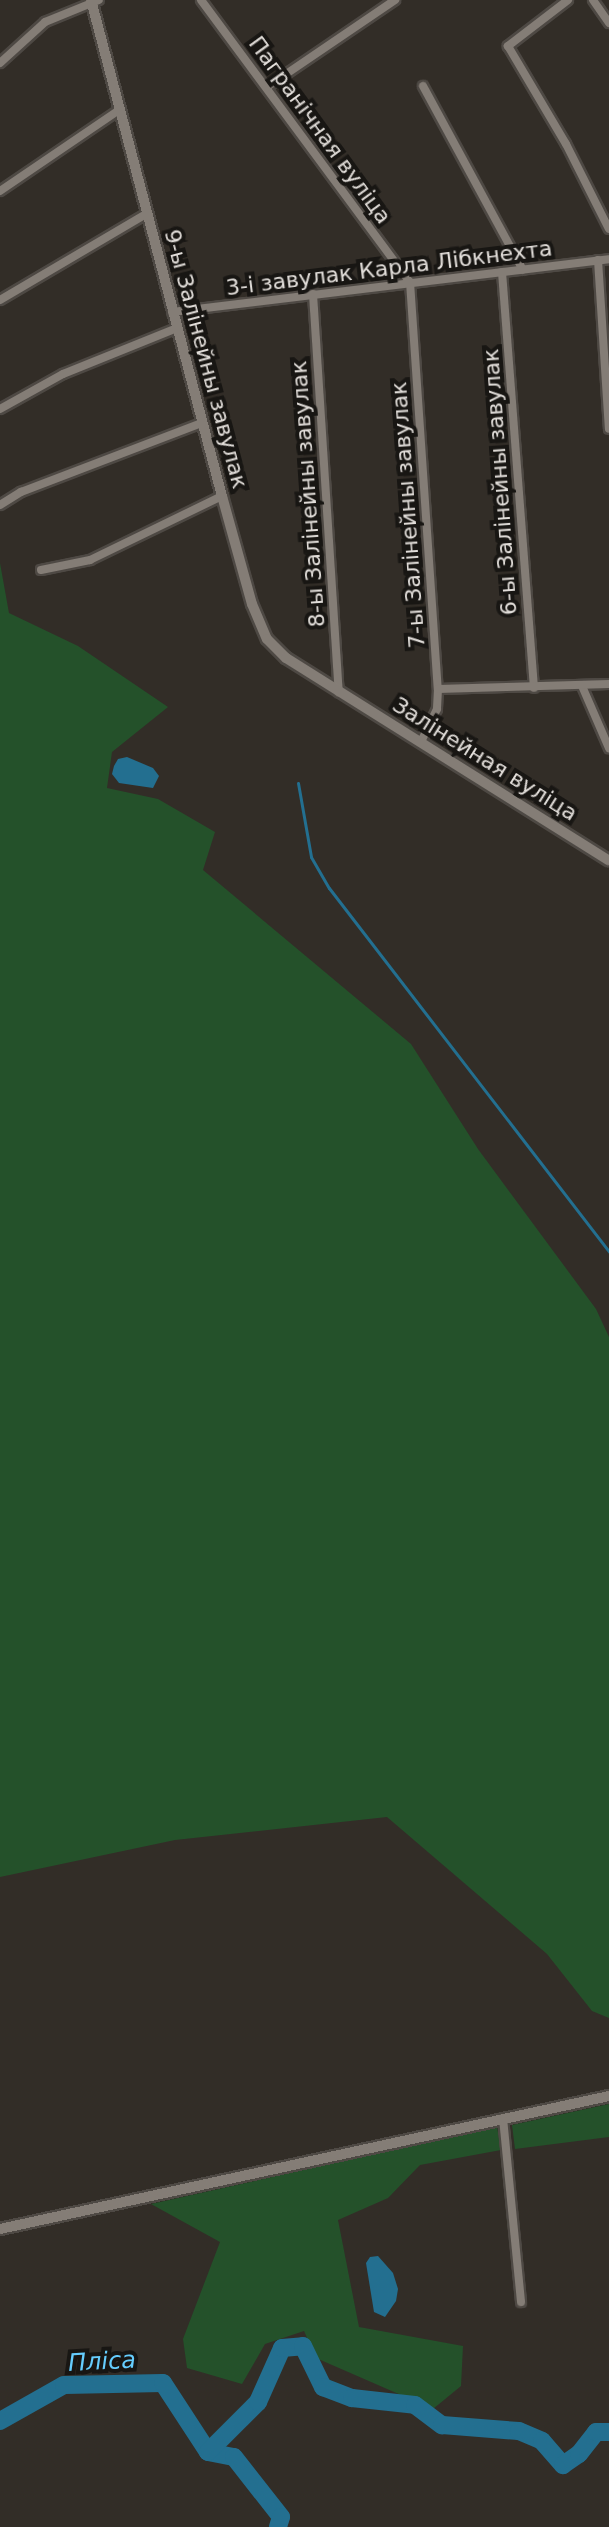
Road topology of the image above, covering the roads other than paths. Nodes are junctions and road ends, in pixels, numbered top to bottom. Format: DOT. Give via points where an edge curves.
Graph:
graph roads {
  1 [pos="201,0"];
  2 [pos="395,0"];
  3 [pos="568,0"];
  4 [pos="593,0"];
  5 [pos="94,2"];
  6 [pos="609,23"];
  7 [pos="0,63"];
  8 [pos="423,86"];
  9 [pos="267,87"];
  10 [pos="119,110"];
  11 [pos="0,191"];
  12 [pos="146,214"];
  13 [pos="609,229"];
  14 [pos="609,259"];
  15 [pos="598,260"];
  16 [pos="523,270"];
  17 [pos="502,272"];
  18 [pos="410,282"];
  19 [pos="313,294"];
  20 [pos="0,300"];
  21 [pos="172,312"];
  22 [pos="177,328"];
  23 [pos="0,409"];
  24 [pos="202,423"];
  25 [pos="609,429"];
  26 [pos="222,496"];
  27 [pos="0,505"];
  28 [pos="41,570"];
  29 [pos="609,684"];
  30 [pos="582,686"];
  31 [pos="534,688"];
  32 [pos="438,689"];
  33 [pos="339,692"];
  34 [pos="421,742"];
  35 [pos="609,748"];
  36 [pos="609,861"];
  37 [pos="609,2096"];
  38 [pos="503,2118"];
  39 [pos="0,2229"];
  40 [pos="521,2302"];
  1 -- 9 [label="street, Пагранічная вуліца"];
  2 -- 9 [label="street"];
  3 -- 13 [label="street" via="508,46"];
  4 -- 6 [label="street"];
  5 -- 7 [label="street" via="45,22"];
  5 -- 10 [label="street, 9-ы Залінейны завулак"];
  8 -- 16 [label="street"];
  9 -- 18 [label="street, Пагранічная вуліца"];
  10 -- 11 [label="street"];
  10 -- 12 [label="street, 9-ы Залінейны завулак"];
  12 -- 20 [label="street"];
  12 -- 21 [label="street, 9-ы Залінейны завулак"];
  14 -- 15 [label="street, 3-і завулак Карла Лібкнехта"];
  15 -- 16 [label="street, 3-і завулак Карла Лібкнехта"];
  15 -- 25 [label="street"];
  16 -- 17 [label="street, 3-і завулак Карла Лібкнехта"];
  17 -- 18 [label="street, 3-і завулак Карла Лібкнехта"];
  17 -- 31 [label="street, 6-ы Залінейны завулак"];
  18 -- 19 [label="street, 3-і завулак Карла Лібкнехта"];
  18 -- 32 [label="street, 7-ы Залінейны завулак"];
  19 -- 21 [label="street, 3-і завулак Карла Лібкнехта"];
  19 -- 33 [label="street, 8-ы Залінейны завулак"];
  21 -- 22 [label="street, 9-ы Залінейны завулак"];
  22 -- 23 [label="street" via="63,374"];
  22 -- 24 [label="street, 9-ы Залінейны завулак"];
  24 -- 26 [label="street, 9-ы Залінейны завулак"];
  24 -- 27 [label="street" via="21,492"];
  26 -- 28 [label="street" via="90,560"];
  26 -- 33 [label="street, 9-ы Залінейны завулак" via="267,639 286,658"];
  29 -- 30 [label="street"];
  30 -- 31 [label="street"];
  30 -- 35 [label="street"];
  31 -- 32 [label="street"];
  32 -- 34 [label="street, 7-ы Залінейны завулак" via="437,709"];
  33 -- 34 [label="street, Залінейная вуліца"];
  34 -- 36 [label="street, Залінейная вуліца"];
  37 -- 38 [label="street"];
  38 -- 39 [label="street"];
  38 -- 40 [label="street"];
}
